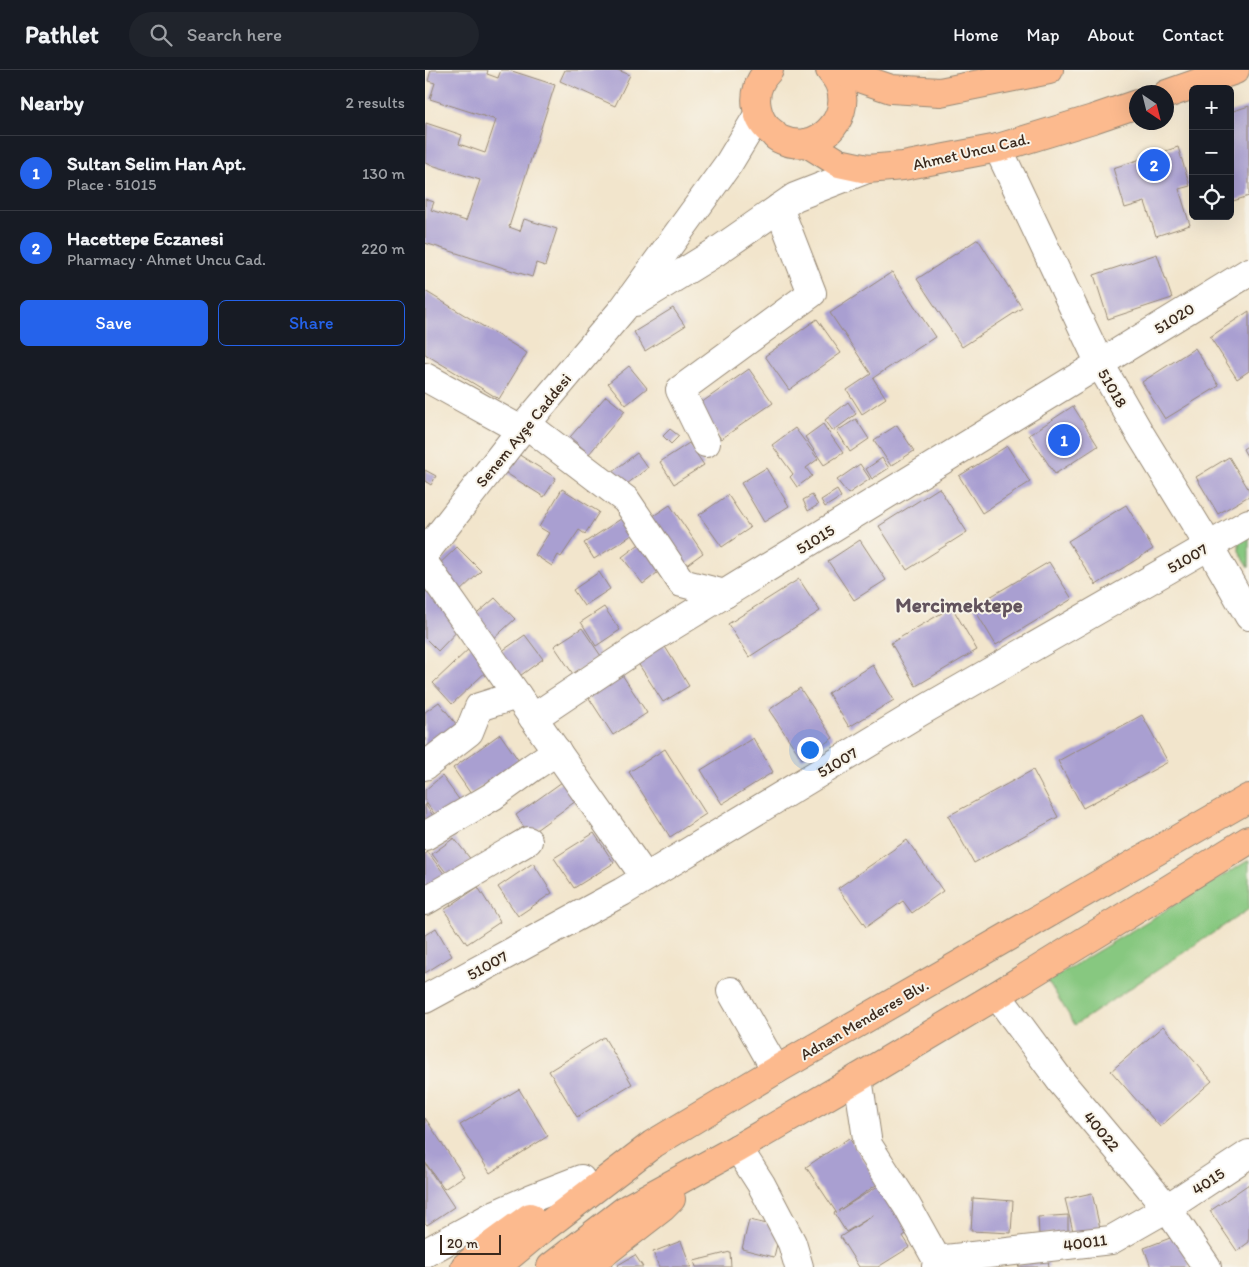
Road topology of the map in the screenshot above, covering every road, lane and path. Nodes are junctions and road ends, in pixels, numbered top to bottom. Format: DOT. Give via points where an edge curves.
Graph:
graph roads {
  1 [pos="830,70"];
  2 [pos="836,70"];
  3 [pos="1049,70"];
  4 [pos="1235,70"];
  5 [pos="757,86"];
  6 [pos="1174,92"];
  7 [pos="1129,107"];
  8 [pos="807,143"];
  9 [pos="998,148"];
  10 [pos="867,169"];
  11 [pos="779,208"];
  12 [pos="1249,272"];
  13 [pos="623,309"];
  14 [pos="1100,364"];
  15 [pos="425,377"];
  16 [pos="524,427"];
  17 [pos="706,443"];
  18 [pos="1249,522"];
  19 [pos="430,539"];
  20 [pos="1209,546"];
  21 [pos="425,564"];
  22 [pos="725,594"];
  23 [pos="1249,616"];
  24 [pos="517,695"];
  25 [pos="533,718"];
  26 [pos="557,751"];
  27 [pos="425,766"];
  28 [pos="1249,798"];
  29 [pos="425,836"];
  30 [pos="1249,840"];
  31 [pos="528,841"];
  32 [pos="645,877"];
  33 [pos="425,901"];
  34 [pos="731,991"];
  35 [pos="997,995"];
  36 [pos="425,999"];
  37 [pos="777,1070"];
  38 [pos="858,1078"];
  39 [pos="653,1144"];
  40 [pos="738,1148"];
  41 [pos="1249,1154"];
  42 [pos="701,1168"];
  43 [pos="581,1179"];
  44 [pos="1167,1208"];
  45 [pos="425,1254"];
  46 [pos="936,1264"];
  47 [pos="465,1267"];
  48 [pos="496,1267"];
  49 [pos="551,1267"];
  50 [pos="586,1267"];
  51 [pos="799,1267"];
  52 [pos="1207,1267"];
  1 -- 8 [label="main road" via="840,84 841,110 836,124 823,136"];
  2 -- 3 [label="main road" via="891,89 940,92"];
  4 -- 6 [label="main road"];
  5 -- 8 [label="main road" via="765,128 781,140"];
  5 -- 13 [label="street" via="729,163"];
  7 -- 9 [label="main road, Ahmet Uncu Cad."];
  8 -- 10 [label="main road, Ahmet Uncu Cad." via="839,164"];
  9 -- 10 [label="main road, Ahmet Uncu Cad." via="903,166"];
  9 -- 14 [label="street, 51018"];
  10 -- 11 [label="street" via="795,197"];
  11 -- 13 [label="street" via="716,252"];
  11 -- 17 [label="street" via="812,293 680,390"];
  12 -- 14 [label="street, 51020"];
  13 -- 16 [label="street, Senem Ayşe Caddesi"];
  14 -- 20 [label="street, 51018"];
  14 -- 22 [label="street, 51015"];
  15 -- 16 [label="street"];
  16 -- 19 [label="street, Senem Ayşe Caddesi"];
  16 -- 22 [label="street" via="626,500 682,583"];
  18 -- 20 [label="street, 51007"];
  20 -- 23 [label="street, 51018"];
  20 -- 32 [label="street, 51007" via="920,712"];
  21 -- 24 [label="street"];
  22 -- 25 [label="street, 51015"];
  24 -- 25 [label="street"];
  24 -- 27 [label="street" via="479,707 469,732"];
  25 -- 26 [label="street"];
  26 -- 29 [label="street" via="493,796"];
  26 -- 32 [label="street"];
  28 -- 37 [label="main road, Adnan Menderes Blv."];
  30 -- 35 [label="main road"];
  31 -- 33 [label="street"];
  32 -- 36 [label="street, 51007"];
  34 -- 37 [label="street"];
  35 -- 38 [label="main road"];
  35 -- 44 [label="street, 40022" via="1062,1083"];
  37 -- 39 [label="main road, Adnan Menderes Blv."];
  38 -- 40 [label="main road"];
  38 -- 46 [label="street" via="868,1145 907,1206"];
  39 -- 43 [label="main road"];
  39 -- 48 [label="main road, Adnan Menderes Blv."];
  40 -- 42 [label="main road"];
  40 -- 51 [label="street" via="792,1244"];
  41 -- 44 [label="street, 4015"];
  42 -- 49 [label="main road" via="625,1210"];
  42 -- 50 [label="main road" via="662,1208"];
  43 -- 45 [label="street" via="496,1214"];
  43 -- 47 [label="main road"];
  44 -- 46 [label="street, 40011" via="1111,1240"];
  44 -- 52 [label="street, 40022"];
}
